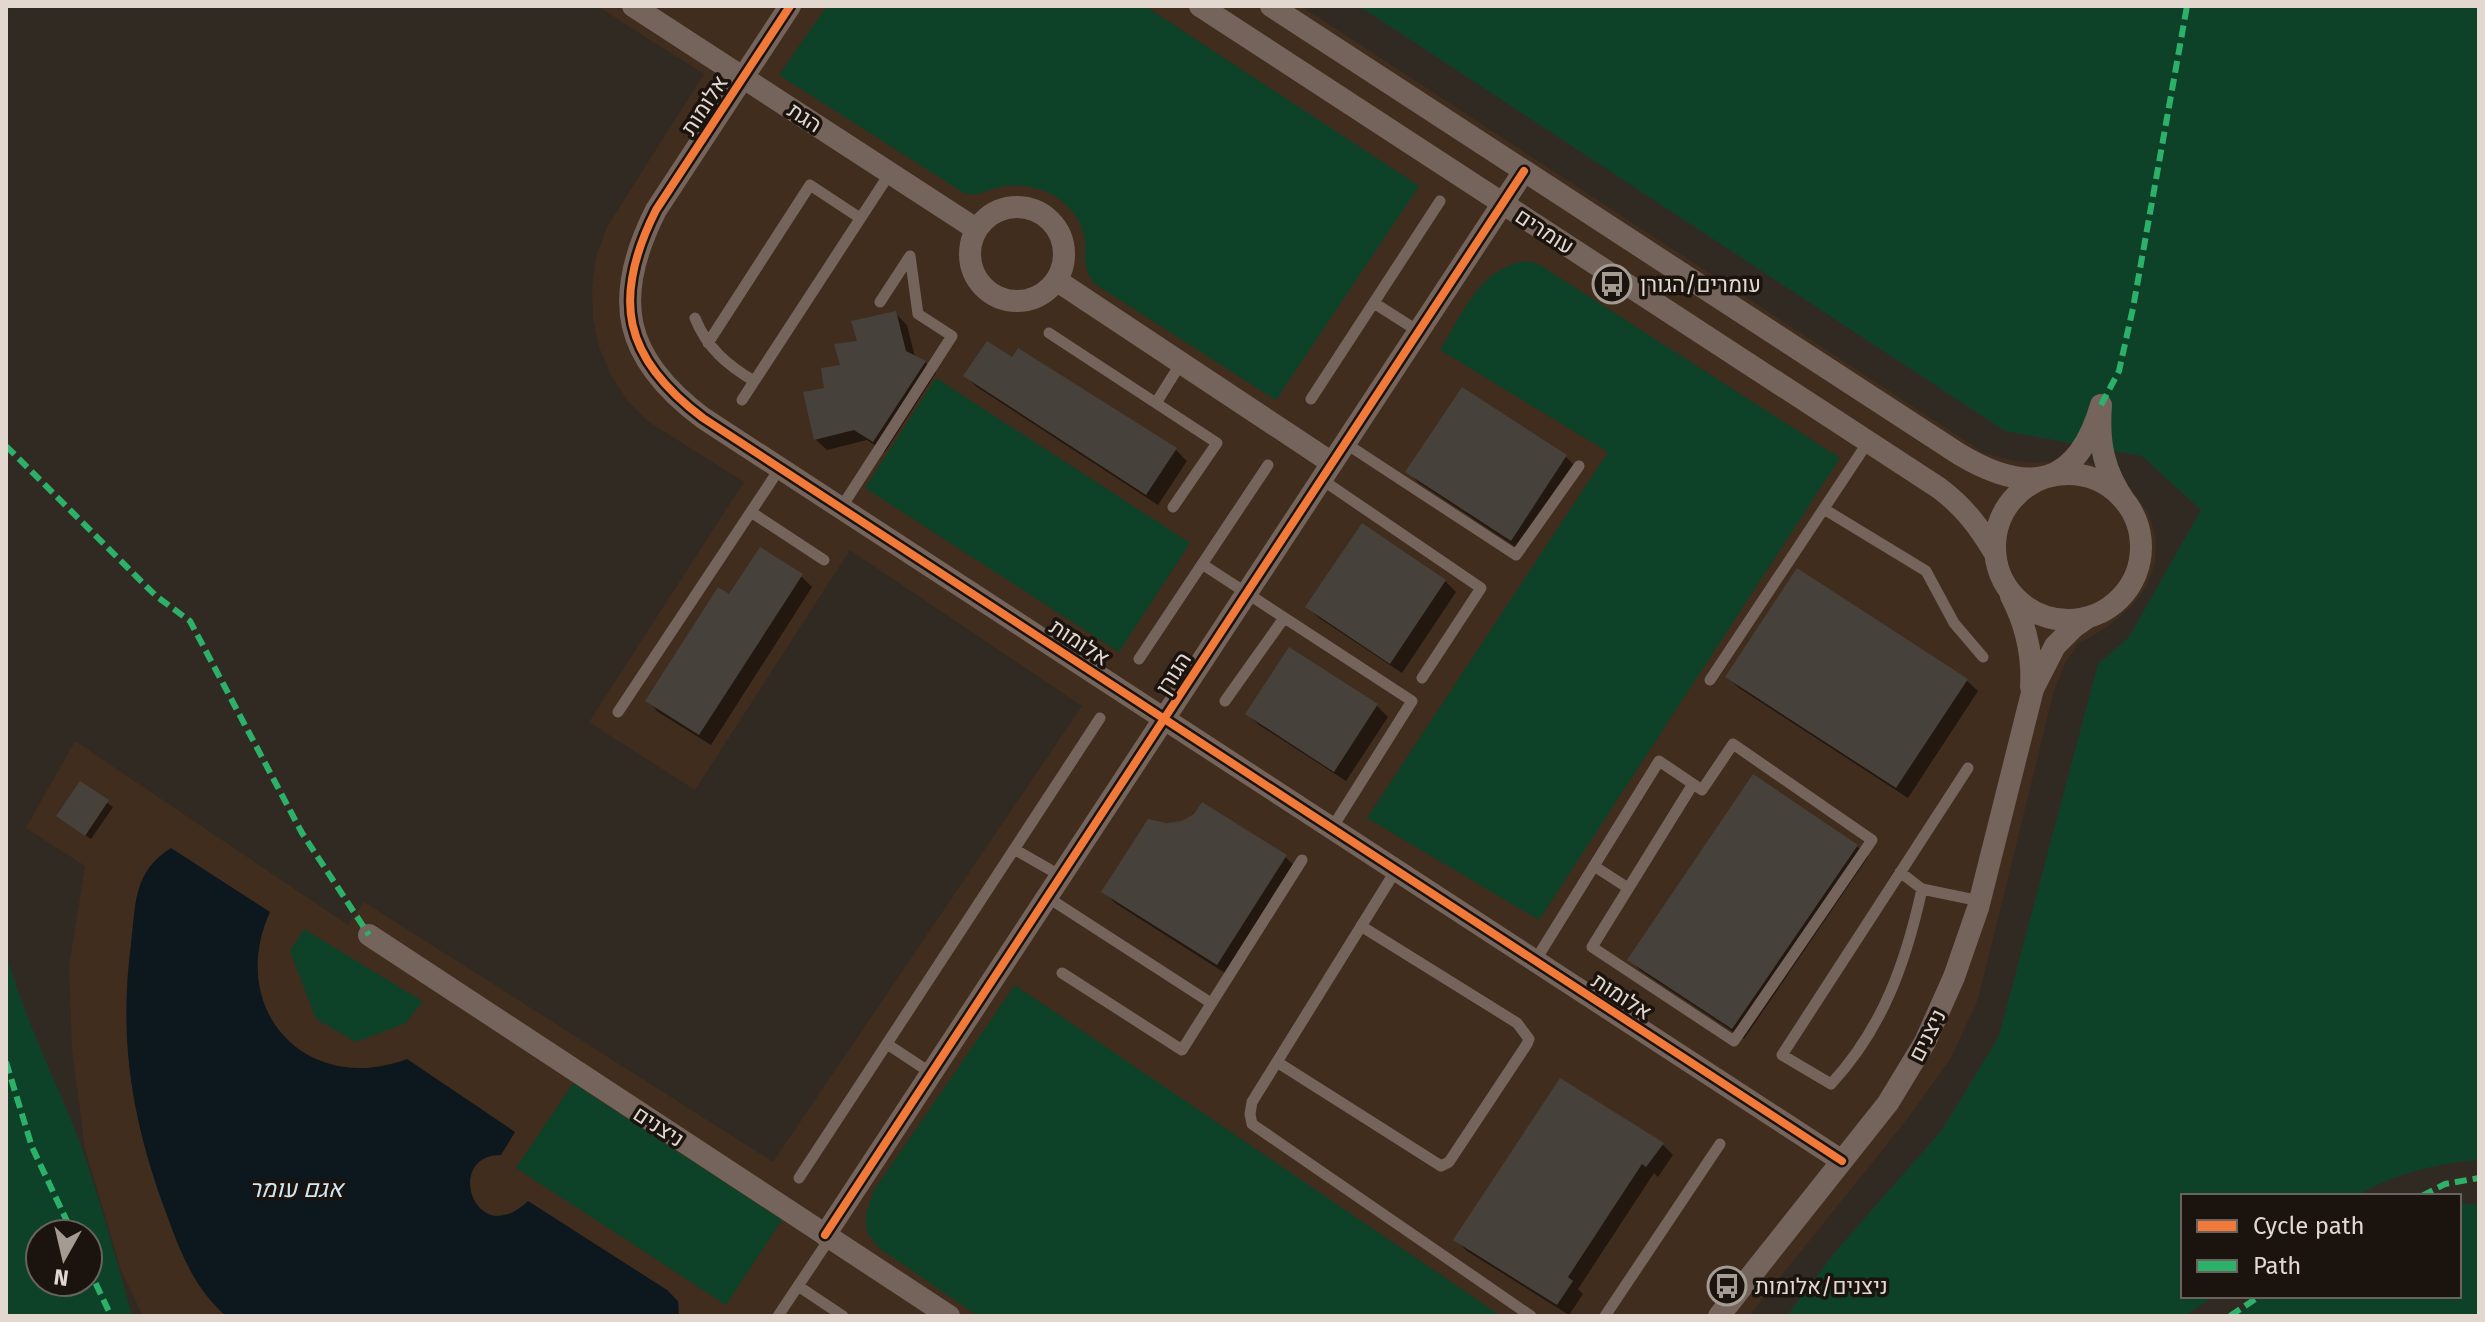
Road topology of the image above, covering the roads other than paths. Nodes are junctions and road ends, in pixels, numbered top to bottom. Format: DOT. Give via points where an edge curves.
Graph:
graph roads {
  1 [pos="633,6"];
  2 [pos="790,6"];
  3 [pos="1200,6"];
  4 [pos="1271,6"];
  5 [pos="744,77"];
  6 [pos="1524,171"];
  7 [pos="890,173"];
  8 [pos="1440,201"];
  9 [pos="1503,203"];
  10 [pos="860,218"];
  11 [pos="976,229"];
  12 [pos="1056,280"];
  13 [pos="880,302"];
  14 [pos="1374,303"];
  15 [pos="695,318"];
  16 [pos="1418,331"];
  17 [pos="1049,333"];
  18 [pos="708,343"];
  19 [pos="1181,363"];
  20 [pos="754,381"];
  21 [pos="1311,399"];
  22 [pos="742,400"];
  23 [pos="1156,403"];
  24 [pos="1868,442"];
  25 [pos="1345,443"];
  26 [pos="1268,465"];
  27 [pos="1579,466"];
  28 [pos="780,468"];
  29 [pos="1327,471"];
  30 [pos="2049,477"];
  31 [pos="2126,503"];
  32 [pos="1173,507"];
  33 [pos="841,508"];
  34 [pos="1824,509"];
  35 [pos="751,512"];
  36 [pos="1994,552"];
  37 [pos="824,560"];
  38 [pos="1202,564"];
  39 [pos="2009,592"];
  40 [pos="1246,593"];
  41 [pos="1284,618"];
  42 [pos="2087,618"];
  43 [pos="1983,657"];
  44 [pos="1139,659"];
  45 [pos="1422,678"];
  46 [pos="1710,680"];
  47 [pos="2029,700"];
  48 [pos="1225,701"];
  49 [pos="618,712"];
  50 [pos="1100,718"];
  51 [pos="1164,719"];
  52 [pos="1968,768"];
  53 [pos="1693,784"];
  54 [pos="1332,828"];
  55 [pos="1014,849"];
  56 [pos="1302,860"];
  57 [pos="1594,866"];
  58 [pos="1396,870"];
  59 [pos="1900,872"];
  60 [pos="1061,876"];
  61 [pos="1628,888"];
  62 [pos="1922,889"];
  63 [pos="1047,897"];
  64 [pos="1980,901"];
  65 [pos="1361,926"];
  66 [pos="369,935"];
  67 [pos="1535,961"];
  68 [pos="1062,973"];
  69 [pos="1211,1003"];
  70 [pos="887,1044"];
  71 [pos="1277,1062"];
  72 [pos="931,1073"];
  73 [pos="1720,1144"];
  74 [pos="1842,1161"];
  75 [pos="799,1178"];
  76 [pos="828,1236"];
  77 [pos="798,1286"];
  78 [pos="778,1316"];
  79 [pos="843,1316"];
  80 [pos="949,1316"];
  81 [pos="1531,1316"];
  82 [pos="1605,1316"];
  83 [pos="1719,1316"];
  1 -- 5 [label="street, הגת"];
  2 -- 5 [label="street, אלומות"];
  3 -- 9 [label="street, עומרים"];
  4 -- 6 [label="street, עומרים"];
  5 -- 7 [label="street, הגת"];
  5 -- 28 [label="street, אלומות" via="656,210 631,272 629,301 633,329 658,379 703,418"];
  6 -- 9 [label="street, הגורן"];
  6 -- 30 [label="street, עומרים" via="1973,463 2014,477"];
  7 -- 10 [label="lane"];
  7 -- 11 [label="street, הגת"];
  8 -- 14 [label="lane"];
  9 -- 16 [label="street, הגורן"];
  9 -- 24 [label="street, עומרים"];
  10 -- 18 [label="lane" via="810,185"];
  10 -- 20 [label="lane"];
  11 -- 12 [label="street" via="971,266 993,294 1030,299"];
  11 -- 12 [label="street" via="1005,208 1042,213 1063,241 1064,260"];
  12 -- 19 [label="street"];
  13 -- 33 [label="lane" via="910,256 918,314 952,336"];
  14 -- 16 [label="lane"];
  14 -- 21 [label="lane"];
  15 -- 18 [label="lane"];
  16 -- 25 [label="street, הגורן"];
  17 -- 23 [label="lane"];
  18 -- 20 [label="lane"];
  19 -- 23 [label="lane"];
  19 -- 29 [label="street"];
  20 -- 22 [label="lane"];
  23 -- 32 [label="lane" via="1217,443"];
  24 -- 34 [label="lane"];
  24 -- 36 [label="street, עומרים" via="1961,504"];
  25 -- 27 [label="lane" via="1516,555"];
  25 -- 29 [label="street, הגורן"];
  26 -- 38 [label="lane"];
  28 -- 33 [label="street, אלומות"];
  28 -- 35 [label="lane"];
  29 -- 40 [label="street, הגורן"];
  29 -- 45 [label="lane" via="1481,588"];
  30 -- 31 [label="street" via="2092,478"];
  30 -- 31 [label="street" via="2081,452 2101,405 2104,464"];
  30 -- 36 [label="street" via="2023,489 2004,510"];
  31 -- 42 [label="street" via="2141,543 2137,572 2112,606"];
  33 -- 51 [label="street, אלומות"];
  34 -- 43 [label="lane" via="1926,571 1954,623"];
  34 -- 46 [label="lane"];
  35 -- 37 [label="lane"];
  35 -- 49 [label="lane"];
  36 -- 39 [label="street"];
  38 -- 40 [label="lane"];
  38 -- 44 [label="lane"];
  39 -- 42 [label="street" via="2043,616"];
  39 -- 47 [label="street, ניצנים" via="2029,650"];
  40 -- 41 [label="lane"];
  40 -- 51 [label="street, הגורן"];
  41 -- 48 [label="lane"];
  41 -- 54 [label="lane" via="1412,701"];
  42 -- 47 [label="street, ניצנים" via="2055,646"];
  47 -- 64 [label="street, ניצנים"];
  50 -- 55 [label="lane"];
  51 -- 54 [label="street, אלומות"];
  51 -- 60 [label="street, הגורן"];
  52 -- 59 [label="lane"];
  53 -- 57 [label="lane" via="1659,761"];
  53 -- 61 [label="lane"];
  53 -- 61 [label="lane" via="1702,790 1733,744 1872,840 1734,1041 1592,947"];
  54 -- 58 [label="street, אלומות"];
  55 -- 60 [label="lane"];
  55 -- 70 [label="lane"];
  56 -- 69 [label="lane"];
  57 -- 61 [label="lane"];
  57 -- 67 [label="lane"];
  58 -- 65 [label="lane"];
  58 -- 67 [label="street, אלומות"];
  59 -- 62 [label="lane"];
  59 -- 62 [label="lane" via="1782,1055 1831,1084 1849,1064 1890,996"];
  60 -- 63 [label="street, הגורן"];
  62 -- 64 [label="lane"];
  63 -- 69 [label="lane"];
  63 -- 72 [label="street, הגורן"];
  64 -- 74 [label="street, ניצנים" via="1925,1042 1888,1103"];
  65 -- 71 [label="lane"];
  65 -- 71 [label="lane" via="1517,1023 1527,1044 1449,1162 1441,1166"];
  66 -- 76 [label="street, ניצנים"];
  67 -- 74 [label="street, אלומות"];
  68 -- 69 [label="lane" via="1182,1050"];
  70 -- 72 [label="lane"];
  70 -- 75 [label="lane"];
  71 -- 81 [label="lane" via="1252,1102 1252,1124"];
  72 -- 76 [label="street, הגורן"];
  73 -- 82 [label="lane"];
  74 -- 83 [label="street, ניצנים"];
  76 -- 77 [label="lane"];
  76 -- 80 [label="street, ניצנים"];
  77 -- 78 [label="lane"];
  77 -- 79 [label="lane"];
}
